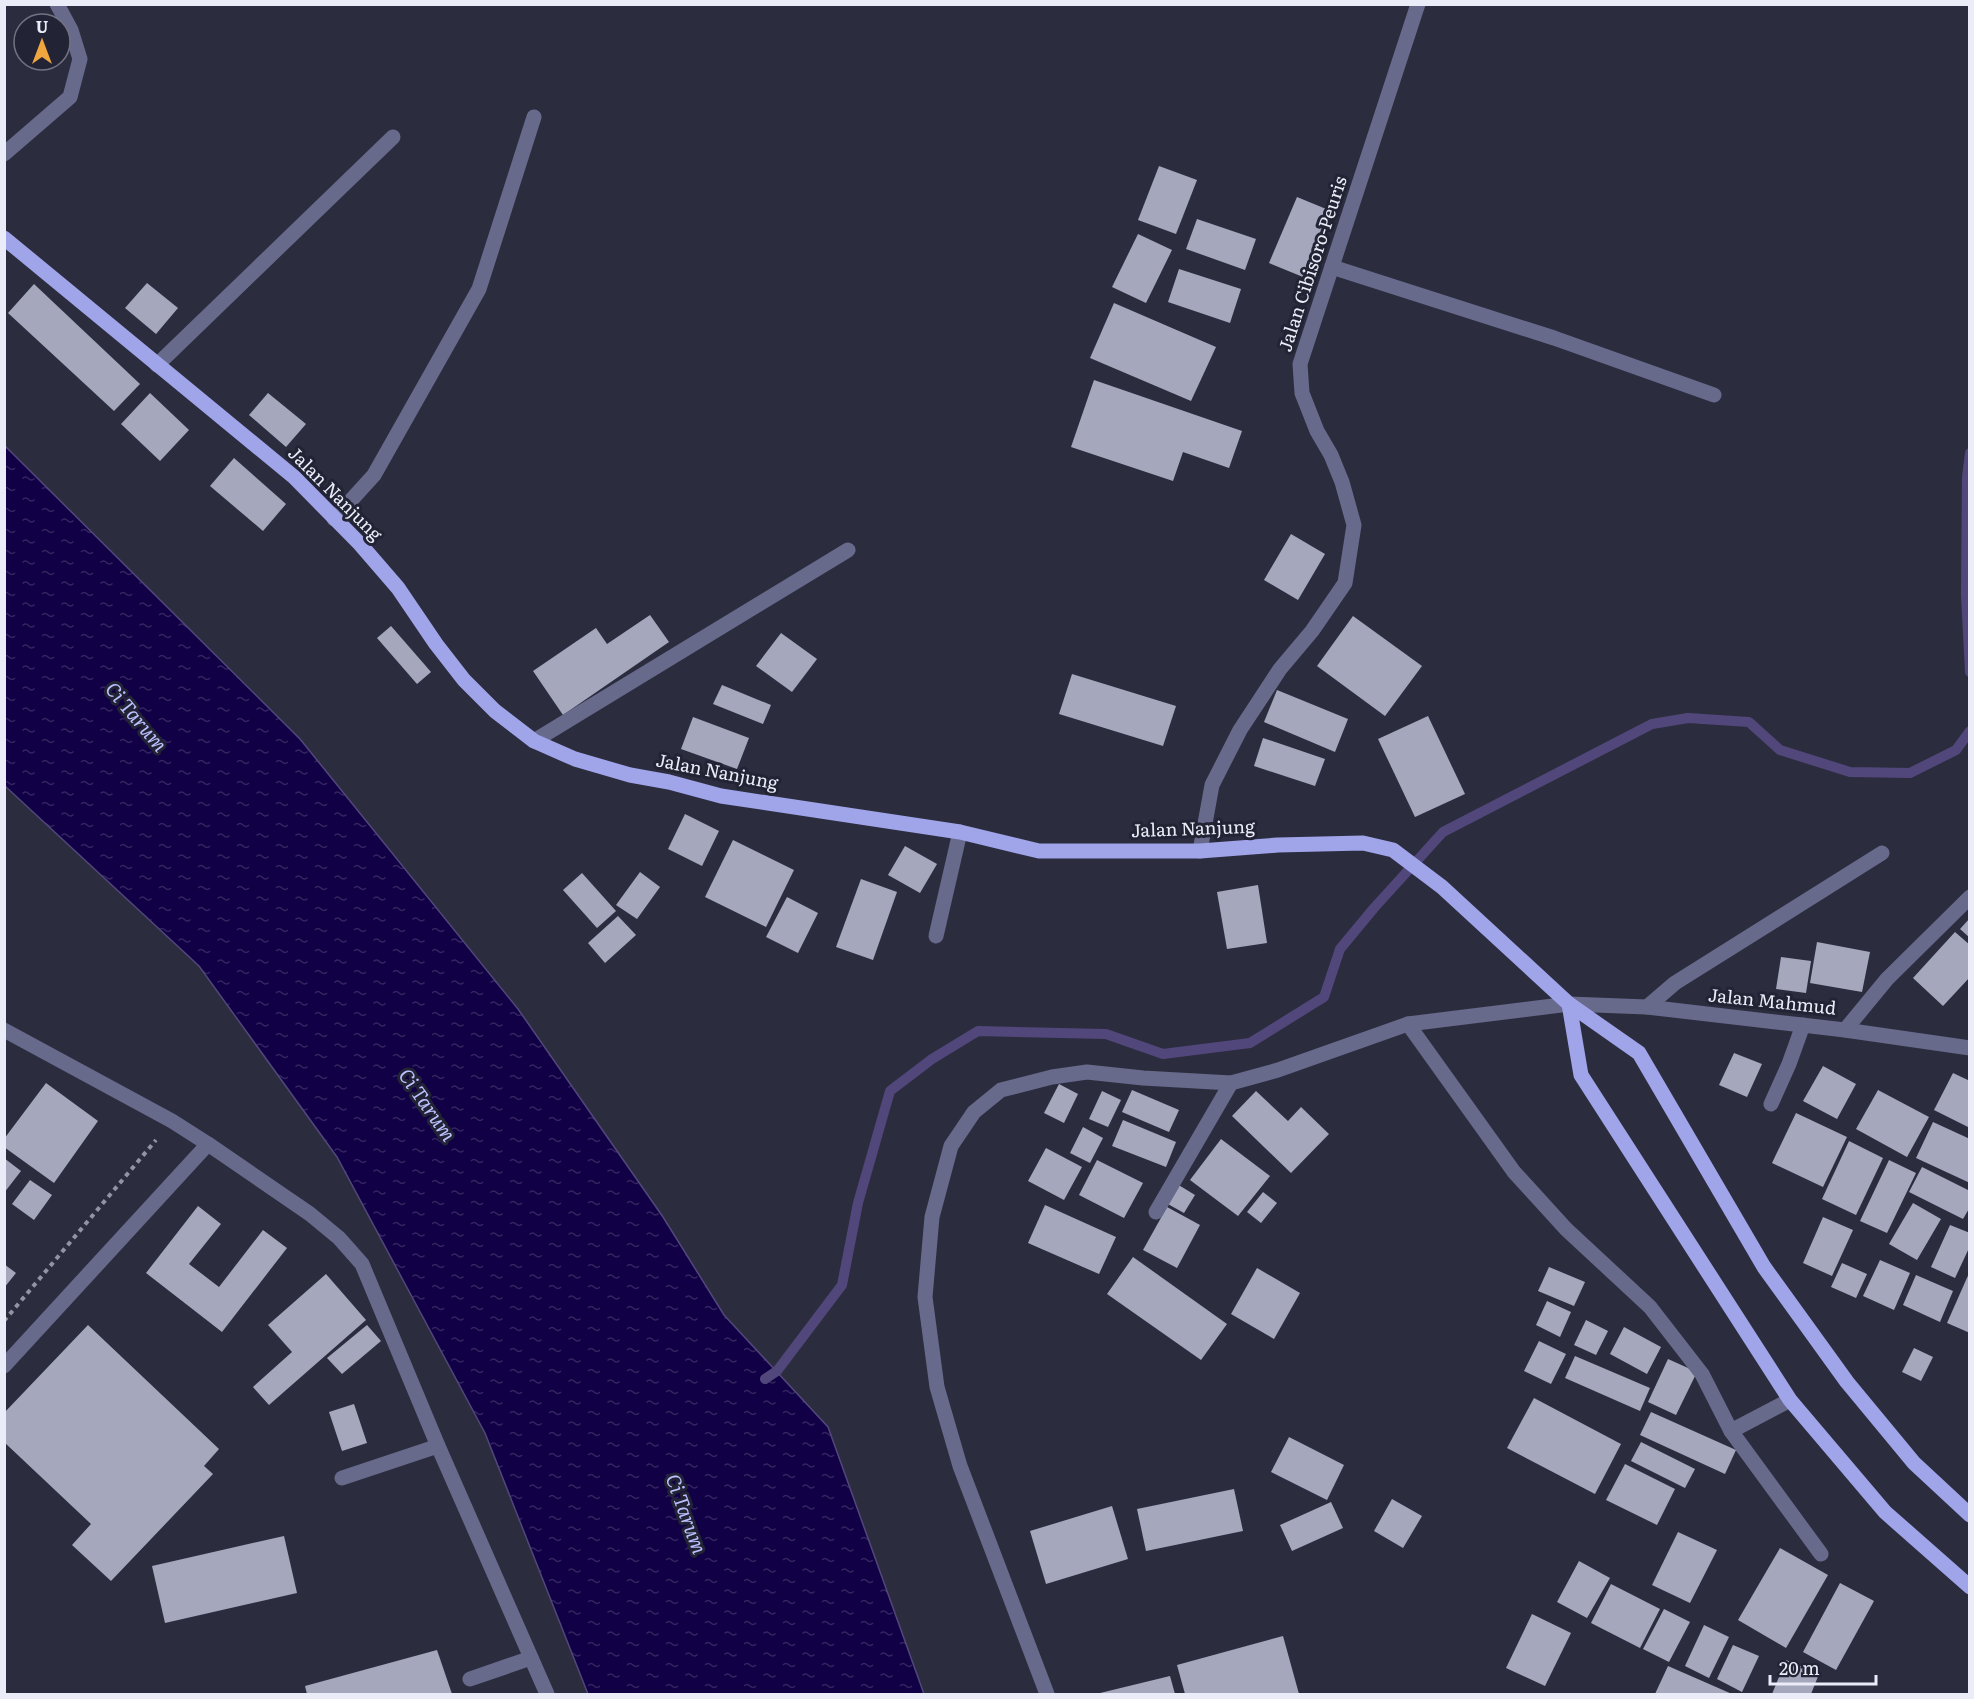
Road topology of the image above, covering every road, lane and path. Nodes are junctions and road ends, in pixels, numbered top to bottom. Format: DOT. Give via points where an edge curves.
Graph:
graph roads {
  1 [pos="57,4"];
  2 [pos="1418,4"];
  3 [pos="534,117"];
  4 [pos="393,137"];
  5 [pos="4,154"];
  6 [pos="4,238"];
  7 [pos="1332,267"];
  8 [pos="156,365"];
  9 [pos="1714,395"];
  10 [pos="334,519"];
  11 [pos="848,550"];
  12 [pos="534,741"];
  13 [pos="960,832"];
  14 [pos="1200,851"];
  15 [pos="1882,853"];
  16 [pos="1970,897"];
  17 [pos="936,936"];
  18 [pos="1569,1004"];
  19 [pos="1647,1007"];
  20 [pos="1408,1024"];
  21 [pos="1803,1025"];
  22 [pos="4,1030"];
  23 [pos="1845,1030"];
  24 [pos="1970,1048"];
  25 [pos="1231,1083"];
  26 [pos="1771,1104"];
  27 [pos="172,1121"];
  28 [pos="208,1144"];
  29 [pos="1156,1212"];
  30 [pos="4,1321"];
  31 [pos="4,1366"];
  32 [pos="1790,1400"];
  33 [pos="1731,1431"];
  34 [pos="438,1446"];
  35 [pos="342,1478"];
  36 [pos="1970,1515"];
  37 [pos="1821,1554"];
  38 [pos="1970,1587"];
  39 [pos="531,1658"];
  40 [pos="470,1679"];
  41 [pos="547,1695"];
  42 [pos="1047,1695"];
  1 -- 5 [label="street" via="80,59 70,97"];
  2 -- 7 [label="street, Jalan Cibisoro-Peuris"];
  3 -- 10 [label="street" via="479,289 374,475"];
  4 -- 8 [label="street"];
  6 -- 8 [label="main road, Jalan Nanjung"];
  7 -- 9 [label="street" via="1554,338"];
  7 -- 14 [label="street, Jalan Cibisoro-Peuris" via="1300,364 1302,393 1342,482 1354,525 1345,583 1240,730 1212,785"];
  8 -- 10 [label="main road, Jalan Nanjung" via="294,477"];
  10 -- 12 [label="main road, Jalan Nanjung" via="398,588 464,680 495,711"];
  11 -- 12 [label="street"];
  12 -- 13 [label="main road, Jalan Nanjung" via="575,759 721,796"];
  13 -- 14 [label="main road, Jalan Nanjung" via="1039,851"];
  13 -- 17 [label="street"];
  14 -- 18 [label="main road, Jalan Nanjung" via="1363,843 1393,850 1442,887"];
  15 -- 19 [label="street" via="1675,983"];
  16 -- 23 [label="street" via="1887,979"];
  18 -- 19 [label="street, Jalan Mahmud"];
  18 -- 20 [label="street, Jalan Mahmud"];
  18 -- 32 [label="main road" via="1581,1075"];
  18 -- 36 [label="main road, Jalan Nanjung" via="1639,1053 1764,1267 1869,1409 1914,1463"];
  19 -- 21 [label="street, Jalan Mahmud"];
  20 -- 25 [label="street, Jalan Mahmud"];
  20 -- 33 [label="street" via="1515,1172 1566,1229 1656,1316 1702,1374"];
  21 -- 23 [label="street, Jalan Mahmud"];
  21 -- 26 [label="street"];
  22 -- 27 [label="street"];
  23 -- 24 [label="street, Jalan Mahmud"];
  25 -- 29 [label="street"];
  25 -- 42 [label="street, Jalan Mahmud" via="1088,1072 1052,1077 1001,1090 974,1112 951,1146 932,1217 925,1297 937,1387 960,1466"];
  27 -- 28 [label="street"];
  27 -- 30 [label="path"];
  28 -- 31 [label="street"];
  28 -- 34 [label="street" via="310,1214 362,1264"];
  32 -- 33 [label="street"];
  32 -- 38 [label="main road" via="1885,1512"];
  33 -- 37 [label="street"];
  34 -- 35 [label="street"];
  34 -- 39 [label="street"];
  39 -- 40 [label="street"];
  39 -- 41 [label="street"];
}
